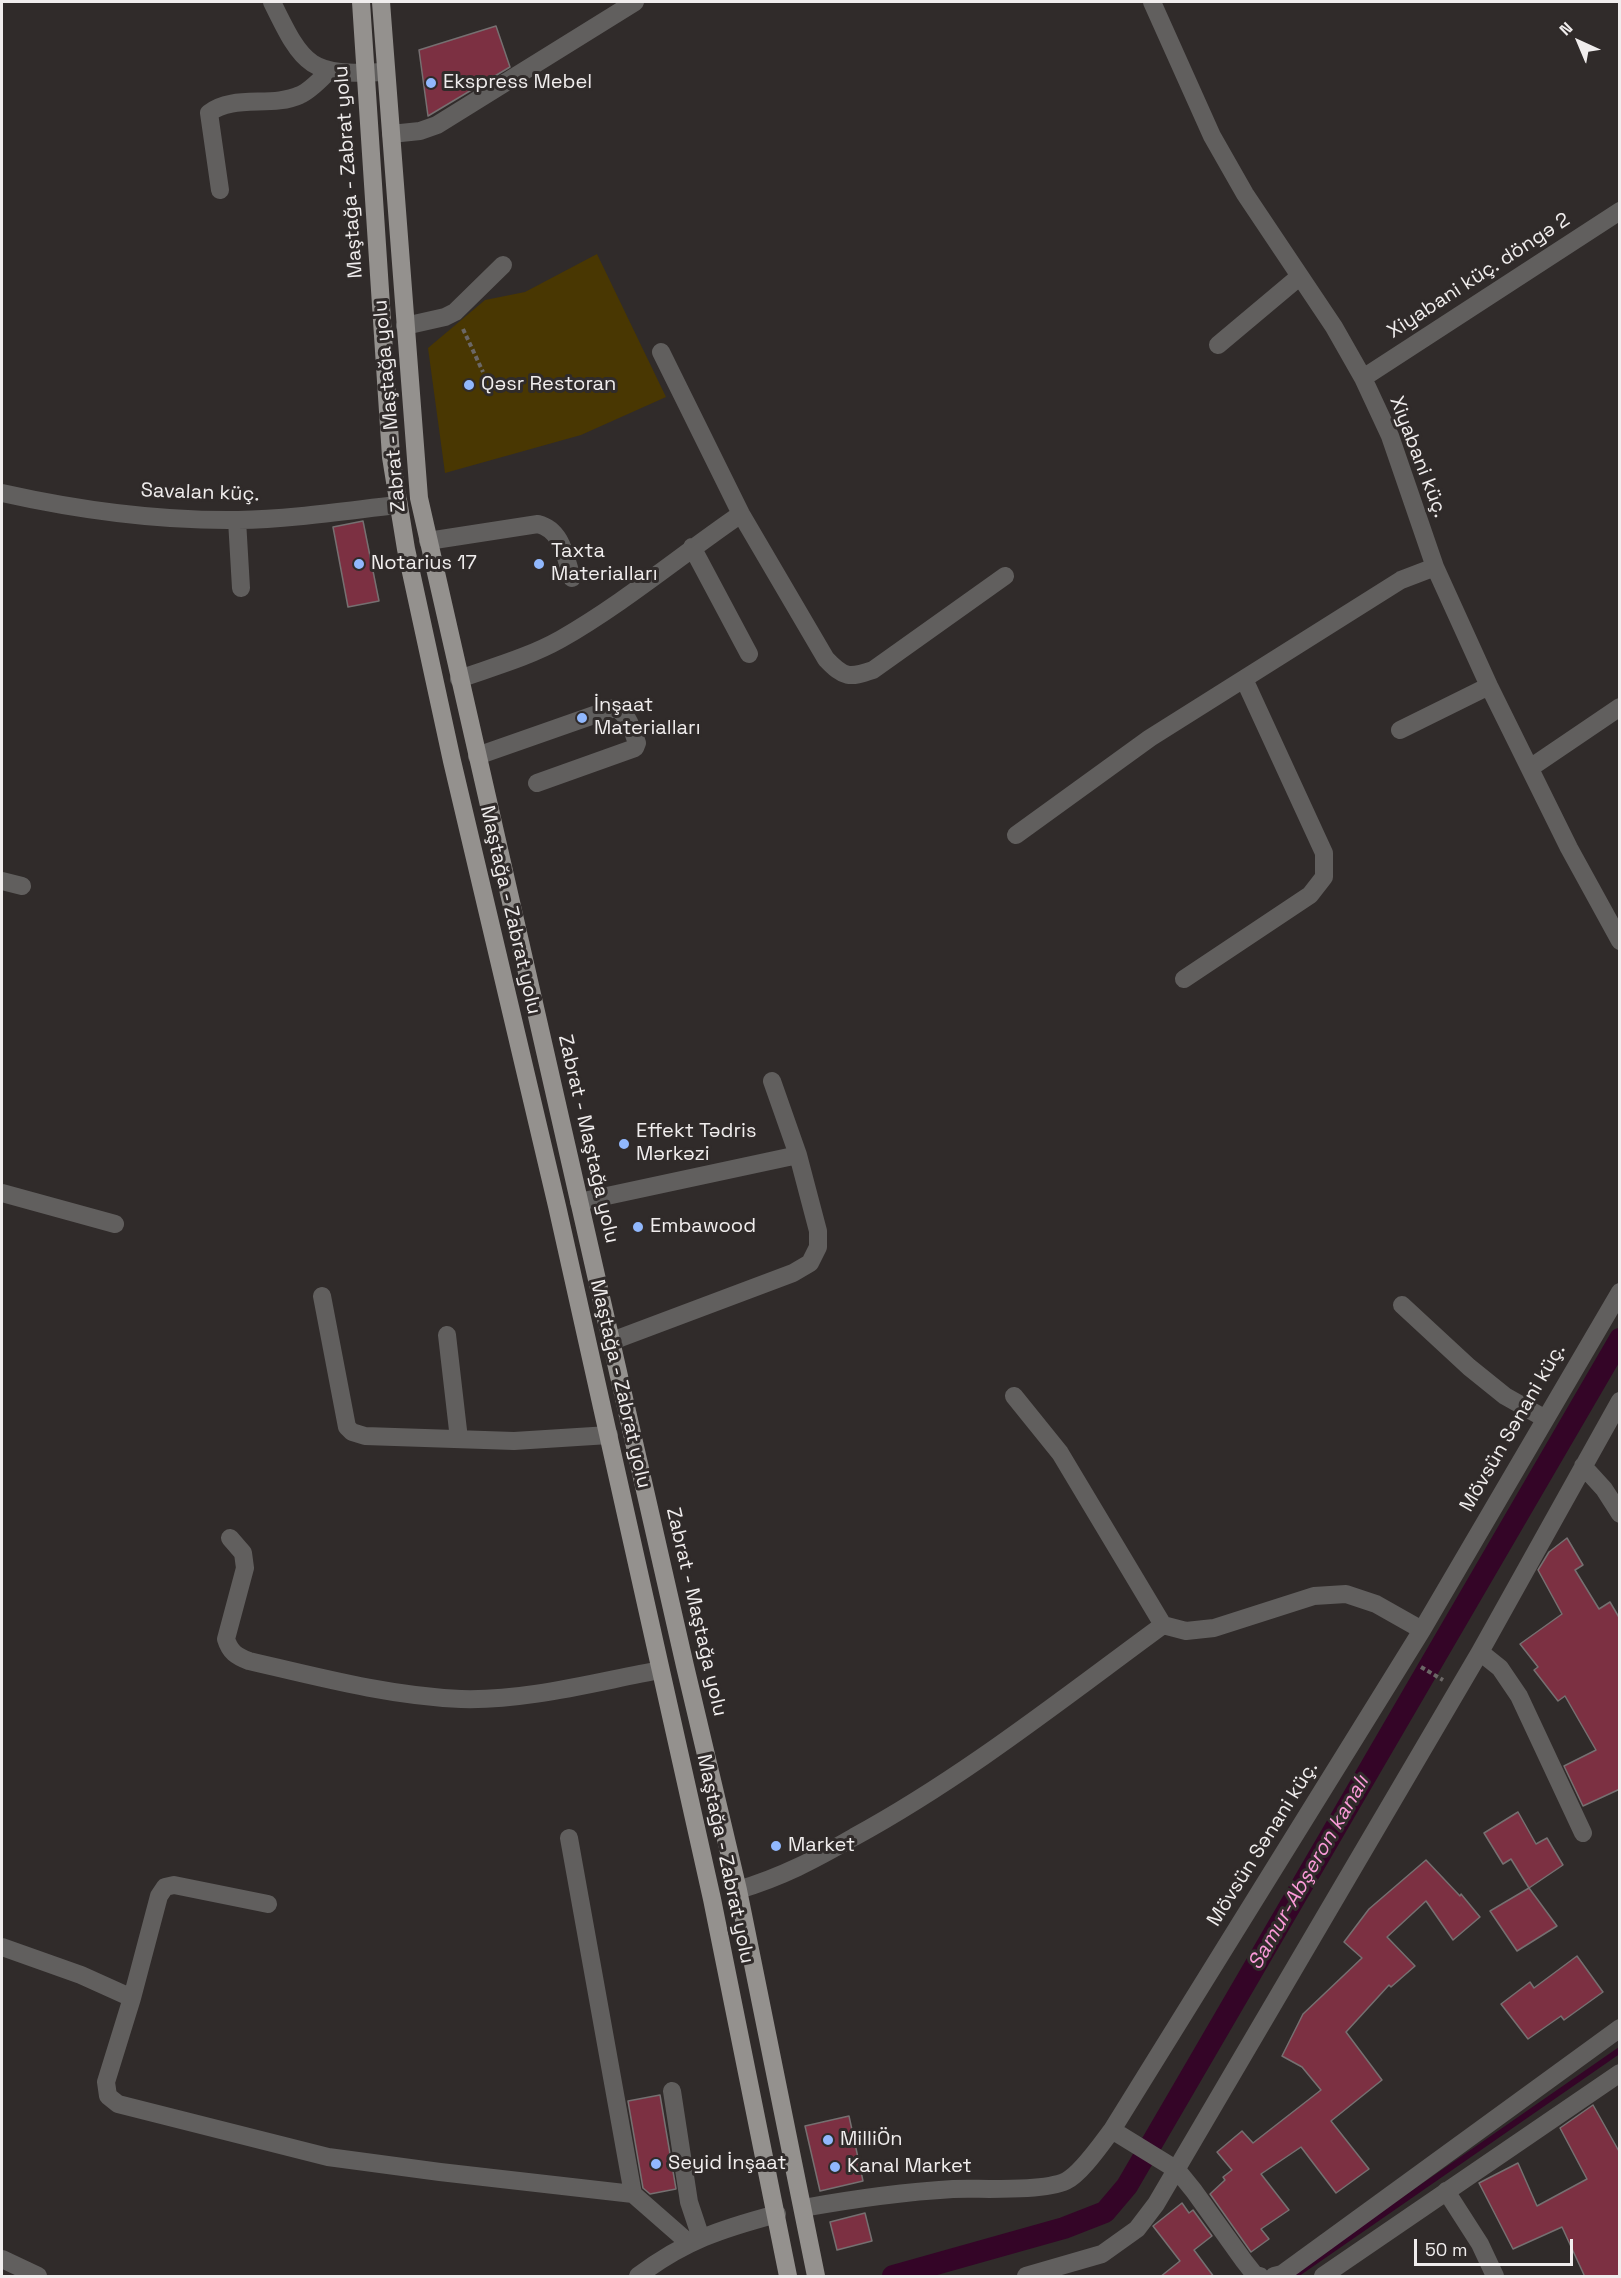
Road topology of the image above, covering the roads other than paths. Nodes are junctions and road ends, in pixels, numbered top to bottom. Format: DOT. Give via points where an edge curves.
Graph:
graph roads {
  1 [pos="272,2"];
  2 [pos="361,2"];
  3 [pos="381,2"];
  4 [pos="635,2"];
  5 [pos="1152,2"];
  6 [pos="329,72"];
  7 [pos="386,72"];
  8 [pos="365,73"];
  9 [pos="391,135"];
  10 [pos="220,190"];
  11 [pos="1620,211"];
  12 [pos="503,265"];
  13 [pos="1299,277"];
  14 [pos="405,326"];
  15 [pos="1218,345"];
  16 [pos="661,352"];
  17 [pos="1363,378"];
  18 [pos="2,493"];
  19 [pos="397,505"];
  20 [pos="741,514"];
  21 [pos="237,520"];
  22 [pos="428,541"];
  23 [pos="693,547"];
  24 [pos="1435,567"];
  25 [pos="1005,576"];
  26 [pos="572,578"];
  27 [pos="241,588"];
  28 [pos="749,654"];
  29 [pos="459,679"];
  30 [pos="1244,679"];
  31 [pos="1489,686"];
  32 [pos="1620,707"];
  33 [pos="1400,730"];
  34 [pos="477,756"];
  35 [pos="1530,768"];
  36 [pos="537,783"];
  37 [pos="1016,835"];
  38 [pos="2,882"];
  39 [pos="22,886"];
  40 [pos="1620,941"];
  41 [pos="1184,979"];
  42 [pos="772,1081"];
  43 [pos="798,1155"];
  44 [pos="2,1193"];
  45 [pos="579,1202"];
  46 [pos="115,1224"];
  47 [pos="1620,1292"];
  48 [pos="322,1296"];
  49 [pos="1402,1305"];
  50 [pos="447,1335"];
  51 [pos="612,1341"];
  52 [pos="1014,1396"];
  53 [pos="1620,1401"];
  54 [pos="1544,1418"];
  55 [pos="609,1435"];
  56 [pos="459,1439"];
  57 [pos="1583,1466"];
  58 [pos="1620,1514"];
  59 [pos="230,1538"];
  60 [pos="1163,1625"];
  61 [pos="1422,1630"];
  62 [pos="1480,1652"];
  63 [pos="660,1670"];
  64 [pos="1583,1833"];
  65 [pos="569,1838"];
  66 [pos="738,1890"];
  67 [pos="268,1904"];
  68 [pos="2,1947"];
  69 [pos="132,1998"];
  70 [pos="1620,2028"];
  71 [pos="1620,2073"];
  72 [pos="672,2091"];
  73 [pos="1112,2130"];
  74 [pos="1176,2170"];
  75 [pos="1446,2191"];
  76 [pos="633,2193"];
  77 [pos="803,2208"];
  78 [pos="777,2214"];
  79 [pos="695,2241"];
  80 [pos="2,2259"];
  81 [pos="29,2275"];
  82 [pos="638,2277"];
  83 [pos="788,2277"];
  84 [pos="816,2277"];
  85 [pos="1026,2277"];
  86 [pos="1260,2277"];
  87 [pos="1274,2277"];
  88 [pos="1323,2277"];
  89 [pos="1496,2277"];
  1 -- 6 [label="street" via="305,59"];
  2 -- 8 [label="main road, Maştağa - Zabrat yolu"];
  3 -- 7 [label="main road, Zabrat - Maştağa yolu"];
  4 -- 9 [label="street" via="437,125"];
  5 -- 13 [label="street, Xiyabani küç." via="1212,136"];
  6 -- 8 [label="street"];
  6 -- 10 [label="street" via="302,95 218,106 208,113"];
  7 -- 8 [label="street"];
  7 -- 9 [label="main road, Zabrat - Maştağa yolu"];
  8 -- 19 [label="main road, Maştağa - Zabrat yolu"];
  9 -- 14 [label="main road, Zabrat - Maştağa yolu"];
  11 -- 17 [label="street, Xiyabani küç. döngə 2"];
  12 -- 14 [label="street" via="455,312"];
  13 -- 15 [label="street"];
  13 -- 17 [label="street, Xiyabani küç."];
  14 -- 22 [label="main road, Zabrat - Maştağa yolu" via="414,457"];
  16 -- 20 [label="street"];
  17 -- 24 [label="street, Xiyabani küç." via="1390,436"];
  18 -- 21 [label="street, Savalan küç." via="72,507"];
  19 -- 21 [label="street, Savalan küç."];
  19 -- 55 [label="main road, Maştağa - Zabrat yolu" via="452,761"];
  20 -- 23 [label="street"];
  20 -- 25 [label="street" via="826,659 838,671 854,676 873,670"];
  21 -- 27 [label="street"];
  22 -- 26 [label="street" via="538,524 550,527"];
  22 -- 29 [label="main road, Zabrat - Maştağa yolu"];
  23 -- 28 [label="street"];
  23 -- 29 [label="street" via="560,639 528,655"];
  24 -- 30 [label="street" via="1401,580"];
  24 -- 31 [label="street, Xiyabani küç."];
  29 -- 34 [label="main road, Zabrat - Maştağa yolu"];
  30 -- 37 [label="street" via="1150,738"];
  30 -- 41 [label="street" via="1324,854 1324,877 1310,895"];
  31 -- 33 [label="street"];
  31 -- 35 [label="street, Xiyabani küç."];
  32 -- 35 [label="street"];
  34 -- 36 [label="street" via="614,708 621,710 638,742 635,748"];
  34 -- 45 [label="main road, Zabrat - Maştağa yolu"];
  35 -- 40 [label="street, Xiyabani küç."];
  38 -- 39 [label="street"];
  42 -- 43 [label="street"];
  43 -- 45 [label="street"];
  43 -- 51 [label="street" via="818,1231 818,1247 810,1263 793,1273"];
  44 -- 46 [label="street"];
  45 -- 51 [label="main road, Zabrat - Maştağa yolu"];
  47 -- 54 [label="street, Mövsün Sənani küç."];
  48 -- 56 [label="street" via="347,1426 352,1432 365,1436"];
  49 -- 54 [label="street" via="1505,1396"];
  50 -- 56 [label="street"];
  51 -- 66 [label="main road, Zabrat - Maştağa yolu"];
  52 -- 60 [label="street" via="1060,1452"];
  53 -- 57 [label="street"];
  54 -- 61 [label="street, Mövsün Sənani küç."];
  55 -- 56 [label="street" via="514,1441"];
  55 -- 63 [label="main road, Maştağa - Zabrat yolu"];
  57 -- 58 [label="street"];
  57 -- 62 [label="street"];
  59 -- 63 [label="street" via="243,1553 245,1568 226,1639 236,1656 249,1661 350,1684 461,1699 510,1697"];
  60 -- 61 [label="street" via="1186,1631 1214,1628 1314,1596 1346,1594 1376,1604"];
  60 -- 66 [label="street" via="970,1767 904,1810 771,1881"];
  61 -- 73 [label="street, Mövsün Sənani küç."];
  62 -- 64 [label="street" via="1500,1668 1519,1696"];
  62 -- 74 [label="street"];
  63 -- 78 [label="main road, Maştağa - Zabrat yolu"];
  65 -- 76 [label="street"];
  66 -- 77 [label="main road, Zabrat - Maştağa yolu"];
  67 -- 69 [label="street" via="174,1885 165,1887 159,1896"];
  68 -- 69 [label="street"];
  69 -- 76 [label="street" via="106,2082 108,2096 118,2104 328,2157"];
  70 -- 87 [label="street"];
  71 -- 75 [label="street"];
  72 -- 79 [label="street"];
  73 -- 74 [label="street"];
  73 -- 77 [label="street, Mövsün Sənani küç." via="1067,2180 1041,2186 911,2192"];
  74 -- 85 [label="street" via="1137,2229 1102,2254"];
  74 -- 86 [label="street"];
  75 -- 88 [label="street"];
  75 -- 89 [label="street"];
  76 -- 79 [label="street"];
  77 -- 78 [label="main road"];
  77 -- 84 [label="main road, Zabrat - Maştağa yolu"];
  78 -- 79 [label="street" via="724,2228"];
  78 -- 83 [label="main road, Maştağa - Zabrat yolu"];
  79 -- 82 [label="street"];
  80 -- 81 [label="street"];
}
